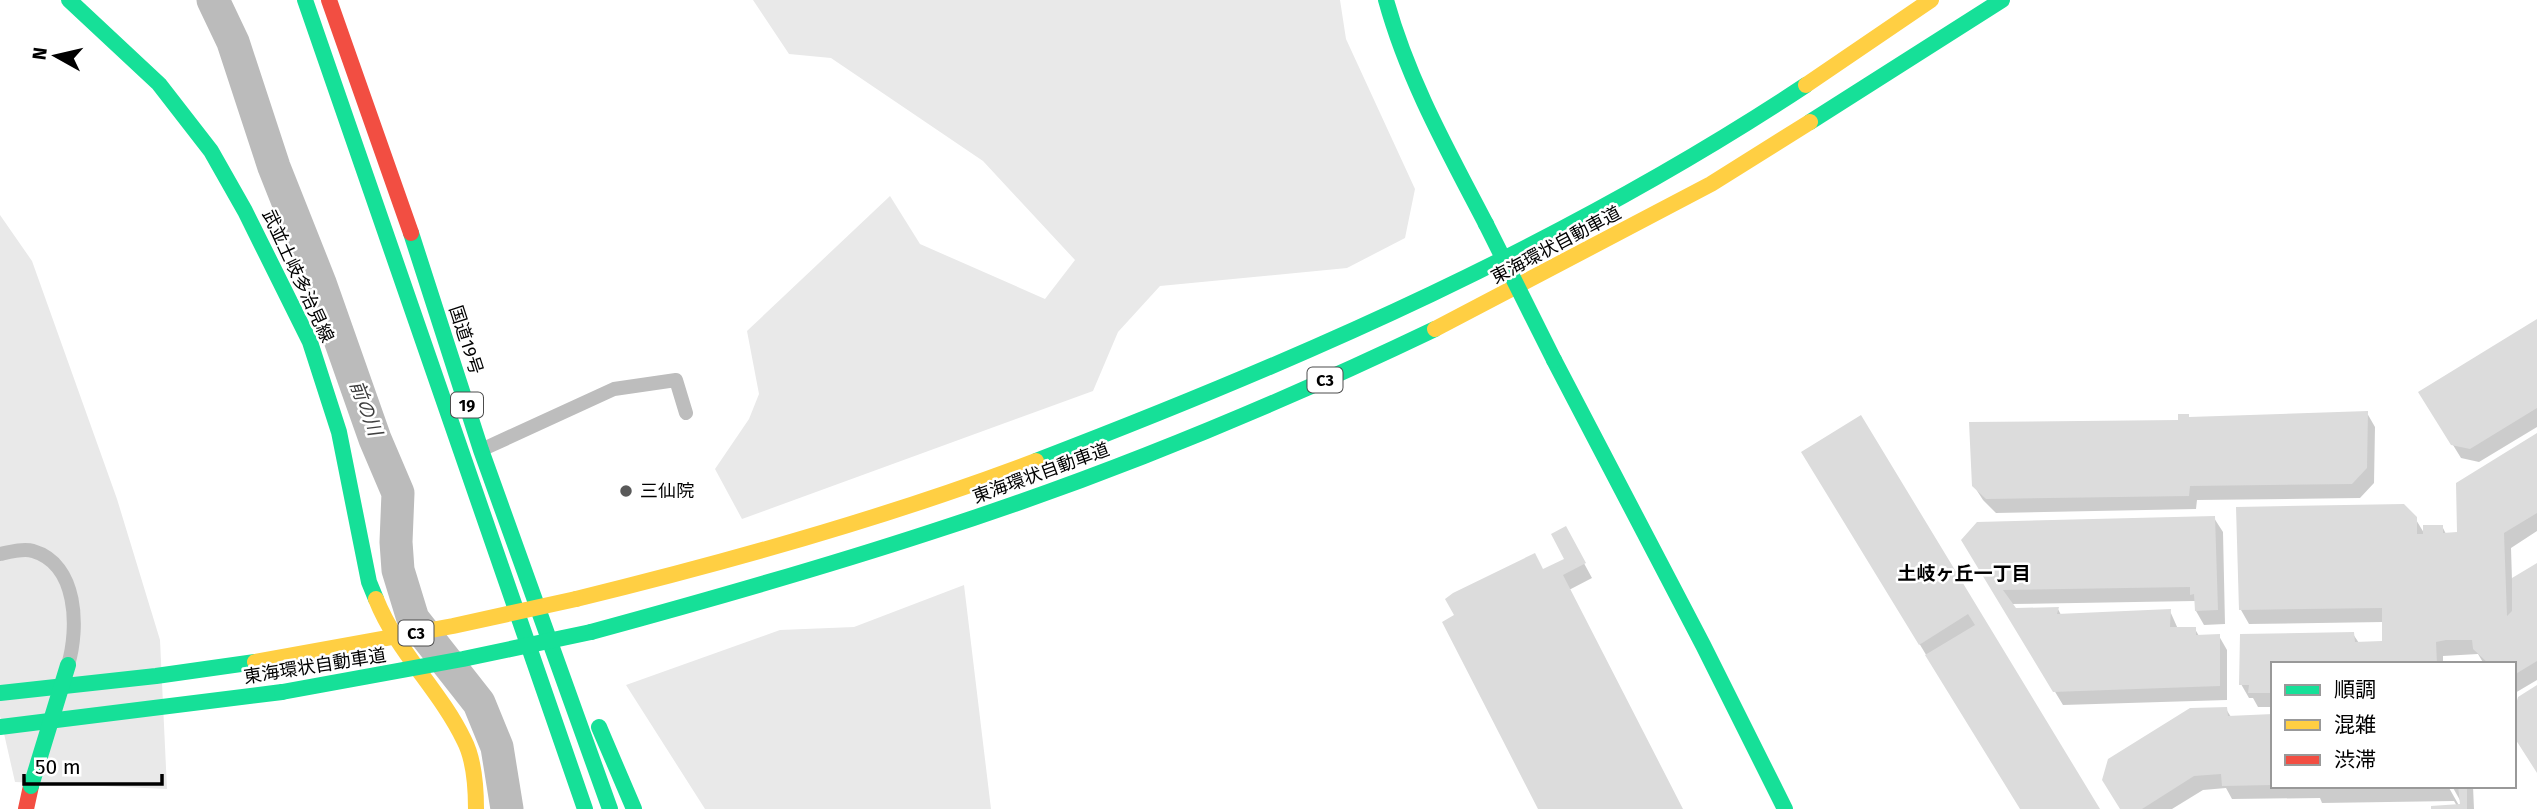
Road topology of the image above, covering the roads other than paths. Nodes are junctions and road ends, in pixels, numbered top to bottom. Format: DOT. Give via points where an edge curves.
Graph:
graph roads {
  1 [pos="69,0"];
  2 [pos="305,0"];
  3 [pos="329,0"];
  4 [pos="1386,0"];
  5 [pos="1931,0"];
  6 [pos="2002,0"];
  7 [pos="686,413"];
  8 [pos="481,450"];
  9 [pos="485,518"];
  10 [pos="0,554"];
  11 [pos="542,617"];
  12 [pos="68,665"];
  13 [pos="0,693"];
  14 [pos="0,727"];
  15 [pos="26,809"];
  16 [pos="476,809"];
  17 [pos="569,809"];
  18 [pos="585,809"];
  19 [pos="610,809"];
  20 [pos="634,809"];
  21 [pos="1785,809"];
  1 -- 16 [label="main road, 武並土岐多治見線" via="159,84 211,151 246,211 310,342 339,432 373,593 398,644 466,743"];
  2 -- 9 [label="main road, 19"];
  3 -- 8 [label="main road, 国道19号 / 19"];
  4 -- 21 [label="main road, bridge" via="1405,64"];
  5 -- 13 [label="main road, 東海環状自動車道 / C3, bridge" via="1768,112 1570,224 1323,345 1087,443 928,500 765,550 576,599 255,662"];
  6 -- 14 [label="main road, 東海環状自動車道 / C3, bridge" via="1711,184 1467,314 1343,373 1092,476 932,532 591,632 282,692"];
  7 -- 8 [label="street" via="676,380 614,389"];
  8 -- 11 [label="main road, 国道19号 / 19"];
  9 -- 17 [label="main road, 19" via="486,556"];
  9 -- 18 [label="main road, 19"];
  10 -- 12 [label="street" via="32,551 53,563 66,578 75,625"];
  11 -- 19 [label="main road, 国道19号 / 19"];
  11 -- 20 [label="main road, 19" via="573,665"];
  12 -- 15 [label="main road, bridge"];
}
